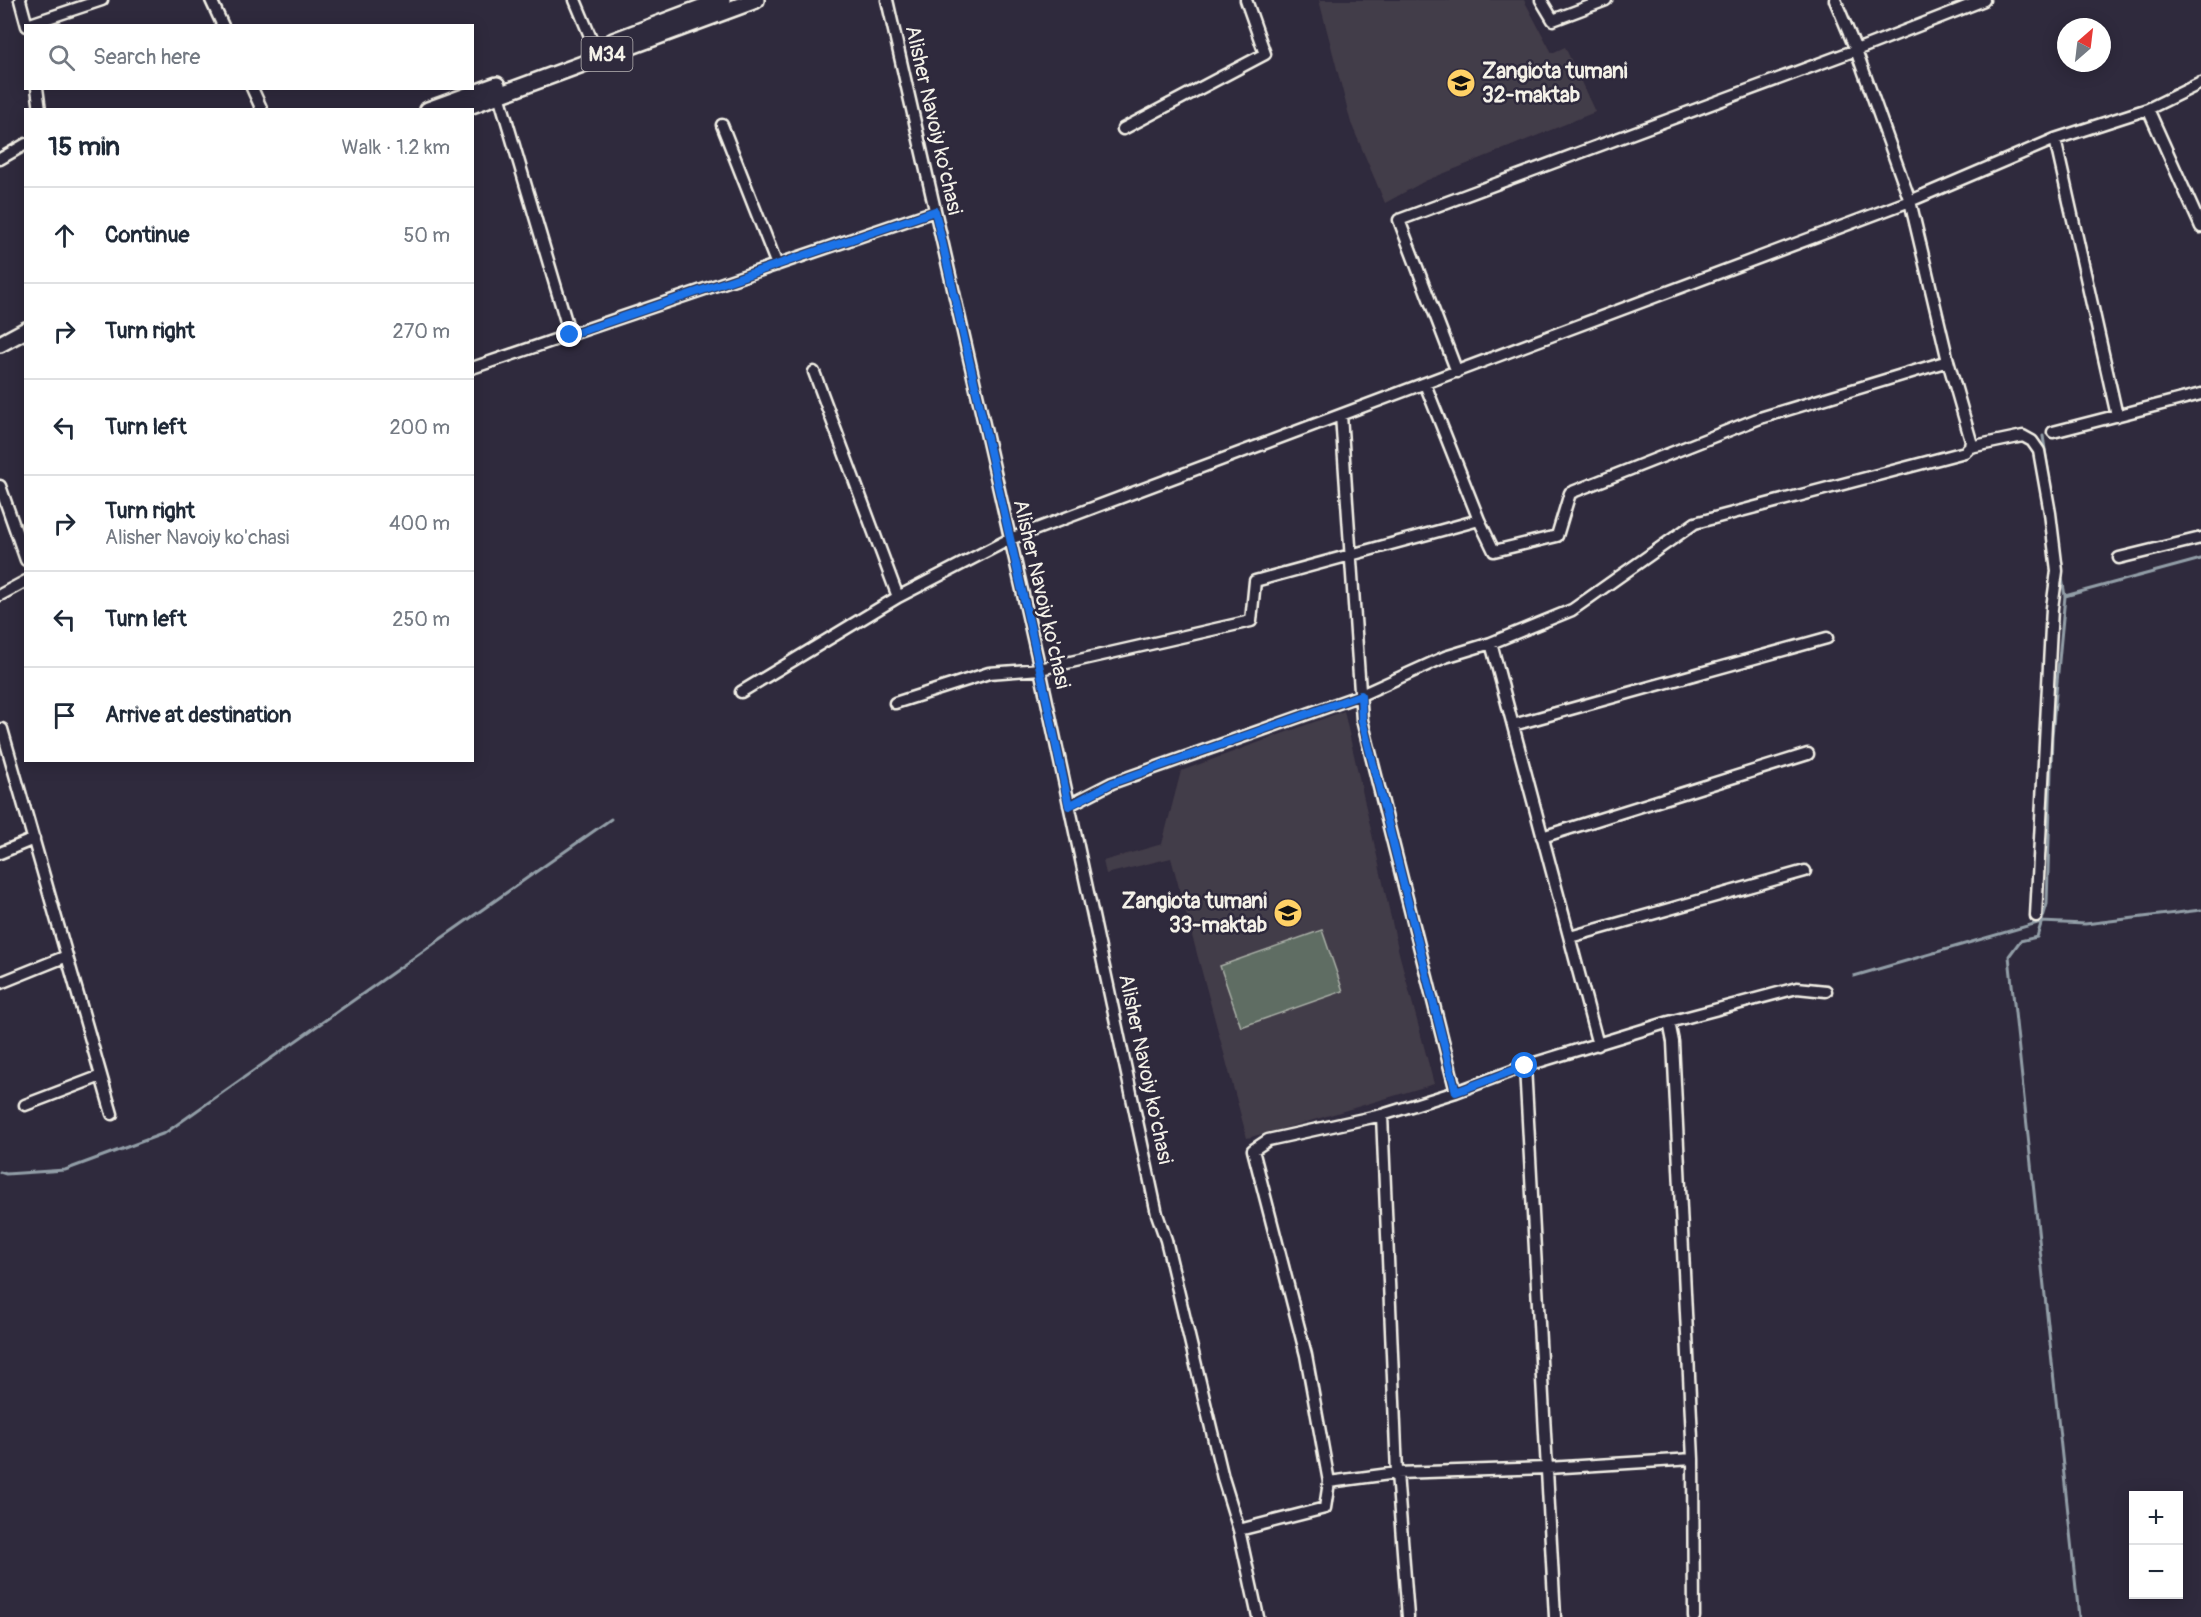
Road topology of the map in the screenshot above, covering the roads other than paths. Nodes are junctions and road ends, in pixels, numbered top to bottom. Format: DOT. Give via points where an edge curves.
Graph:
graph roads {
  1 [pos="20,0"];
  2 [pos="102,0"];
  3 [pos="211,0"];
  4 [pos="575,0"];
  5 [pos="722,0"];
  6 [pos="756,0"];
  7 [pos="887,0"];
  8 [pos="1246,0"];
  9 [pos="1541,0"];
  10 [pos="1606,0"];
  11 [pos="1835,0"];
  12 [pos="1984,0"];
  13 [pos="27,24"];
  14 [pos="30,24"];
  15 [pos="222,24"];
  16 [pos="595,48"];
  17 [pos="1856,50"];
  18 [pos="2201,83"];
  19 [pos="37,90"];
  20 [pos="253,90"];
  21 [pos="499,95"];
  22 [pos="40,108"];
  23 [pos="261,108"];
  24 [pos="433,108"];
  25 [pos="463,108"];
  26 [pos="2148,109"];
  27 [pos="722,125"];
  28 [pos="1124,129"];
  29 [pos="2055,139"];
  30 [pos="24,145"];
  31 [pos="0,159"];
  32 [pos="1910,201"];
  33 [pos="935,211"];
  34 [pos="2201,227"];
  35 [pos="777,265"];
  36 [pos="24,331"];
  37 [pos="570,335"];
  38 [pos="24,342"];
  39 [pos="0,344"];
  40 [pos="0,355"];
  41 [pos="1948,360"];
  42 [pos="474,367"];
  43 [pos="814,372"];
  44 [pos="1457,372"];
  45 [pos="1425,384"];
  46 [pos="2201,394"];
  47 [pos="1341,415"];
  48 [pos="2117,416"];
  49 [pos="2053,432"];
  50 [pos="1970,447"];
  51 [pos="0,486"];
  52 [pos="1479,520"];
  53 [pos="2201,538"];
  54 [pos="1010,539"];
  55 [pos="24,554"];
  56 [pos="1352,554"];
  57 [pos="2119,558"];
  58 [pos="24,582"];
  59 [pos="0,595"];
  60 [pos="898,597"];
  61 [pos="1827,638"];
  62 [pos="1491,643"];
  63 [pos="1040,669"];
  64 [pos="741,692"];
  65 [pos="1361,695"];
  66 [pos="894,703"];
  67 [pos="1513,725"];
  68 [pos="0,730"];
  69 [pos="1808,754"];
  70 [pos="1069,806"];
  71 [pos="1542,837"];
  72 [pos="33,839"];
  73 [pos="0,853"];
  74 [pos="1805,871"];
  75 [pos="2036,916"];
  76 [pos="1570,937"];
  77 [pos="67,956"];
  78 [pos="0,983"];
  79 [pos="1826,991"];
  80 [pos="1669,1022"];
  81 [pos="1598,1045"];
  82 [pos="1525,1066"];
  83 [pos="101,1076"];
  84 [pos="1456,1092"];
  85 [pos="25,1105"];
  86 [pos="112,1114"];
  87 [pos="1382,1115"];
  88 [pos="1693,1460"];
  89 [pos="1548,1468"];
  90 [pos="1397,1473"];
  91 [pos="1329,1482"];
  92 [pos="1239,1530"];
  93 [pos="1258,1617"];
  94 [pos="1408,1617"];
  95 [pos="1555,1617"];
  96 [pos="1694,1617"];
  1 -- 13 [label="street"];
  2 -- 14 [label="street"];
  3 -- 15 [label="street"];
  4 -- 16 [label="street"];
  5 -- 16 [label="main road, M34"];
  6 -- 21 [label="main road, M34"];
  7 -- 33 [label="street, Alisher Navoiy ko'chasi"];
  8 -- 28 [label="street" via="1265,54"];
  9 -- 10 [label="street" via="1553,20"];
  11 -- 17 [label="street"];
  12 -- 17 [label="street"];
  16 -- 24 [label="main road, M34"];
  17 -- 32 [label="street"];
  17 -- 44 [label="street" via="1399,220"];
  18 -- 26 [label="street"];
  19 -- 22 [label="street"];
  20 -- 23 [label="street"];
  21 -- 25 [label="main road, M34"];
  21 -- 37 [label="street"];
  26 -- 29 [label="street"];
  26 -- 34 [label="street"];
  27 -- 35 [label="street"];
  29 -- 32 [label="street"];
  29 -- 48 [label="street"];
  30 -- 31 [label="street"];
  32 -- 41 [label="street"];
  32 -- 44 [label="street"];
  33 -- 35 [label="street"];
  33 -- 54 [label="street, Alisher Navoiy ko'chasi"];
  35 -- 37 [label="street"];
  36 -- 39 [label="main road"];
  37 -- 42 [label="street"];
  38 -- 40 [label="main road"];
  41 -- 50 [label="street"];
  41 -- 52 [label="street" via="1760,418 1570,493 1557,536 1494,551"];
  43 -- 60 [label="street"];
  44 -- 45 [label="street"];
  45 -- 47 [label="street"];
  45 -- 52 [label="street"];
  46 -- 48 [label="street"];
  47 -- 54 [label="street"];
  47 -- 56 [label="street"];
  48 -- 49 [label="street"];
  50 -- 62 [label="street" via="1965,452 1695,523 1572,610"];
  50 -- 75 [label="street" via="2023,436 2032,441 2039,451 2050,513 2057,571 2051,620"];
  51 -- 55 [label="street"];
  52 -- 56 [label="street"];
  53 -- 57 [label="street"];
  54 -- 60 [label="street"];
  54 -- 63 [label="street, Alisher Navoiy ko'chasi"];
  56 -- 63 [label="street" via="1255,581 1251,621"];
  56 -- 65 [label="street"];
  58 -- 59 [label="street"];
  60 -- 64 [label="street"];
  61 -- 67 [label="street"];
  62 -- 65 [label="street" via="1445,657"];
  62 -- 67 [label="street"];
  63 -- 66 [label="street" via="989,673"];
  63 -- 70 [label="street, Alisher Navoiy ko'chasi"];
  65 -- 70 [label="street" via="1112,783"];
  65 -- 84 [label="street" via="1362,720"];
  67 -- 71 [label="street"];
  68 -- 72 [label="street"];
  69 -- 71 [label="street"];
  70 -- 92 [label="street, Alisher Navoiy ko'chasi" via="1157,1214"];
  71 -- 76 [label="street"];
  72 -- 73 [label="street"];
  72 -- 77 [label="street"];
  74 -- 76 [label="street"];
  76 -- 81 [label="street"];
  77 -- 78 [label="street"];
  77 -- 83 [label="street"];
  79 -- 80 [label="street" via="1797,988"];
  80 -- 81 [label="street"];
  80 -- 88 [label="street"];
  81 -- 82 [label="street"];
  82 -- 84 [label="street"];
  82 -- 89 [label="street"];
  83 -- 85 [label="street"];
  83 -- 86 [label="street"];
  84 -- 87 [label="street"];
  87 -- 90 [label="street"];
  87 -- 91 [label="street" via="1268,1140 1253,1150 1306,1355"];
  88 -- 89 [label="street"];
  88 -- 96 [label="street"];
  89 -- 90 [label="street"];
  89 -- 95 [label="street"];
  90 -- 91 [label="street"];
  90 -- 94 [label="street"];
  91 -- 92 [label="street" via="1325,1508"];
  92 -- 93 [label="street, Alisher Navoiy ko'chasi"];
}
